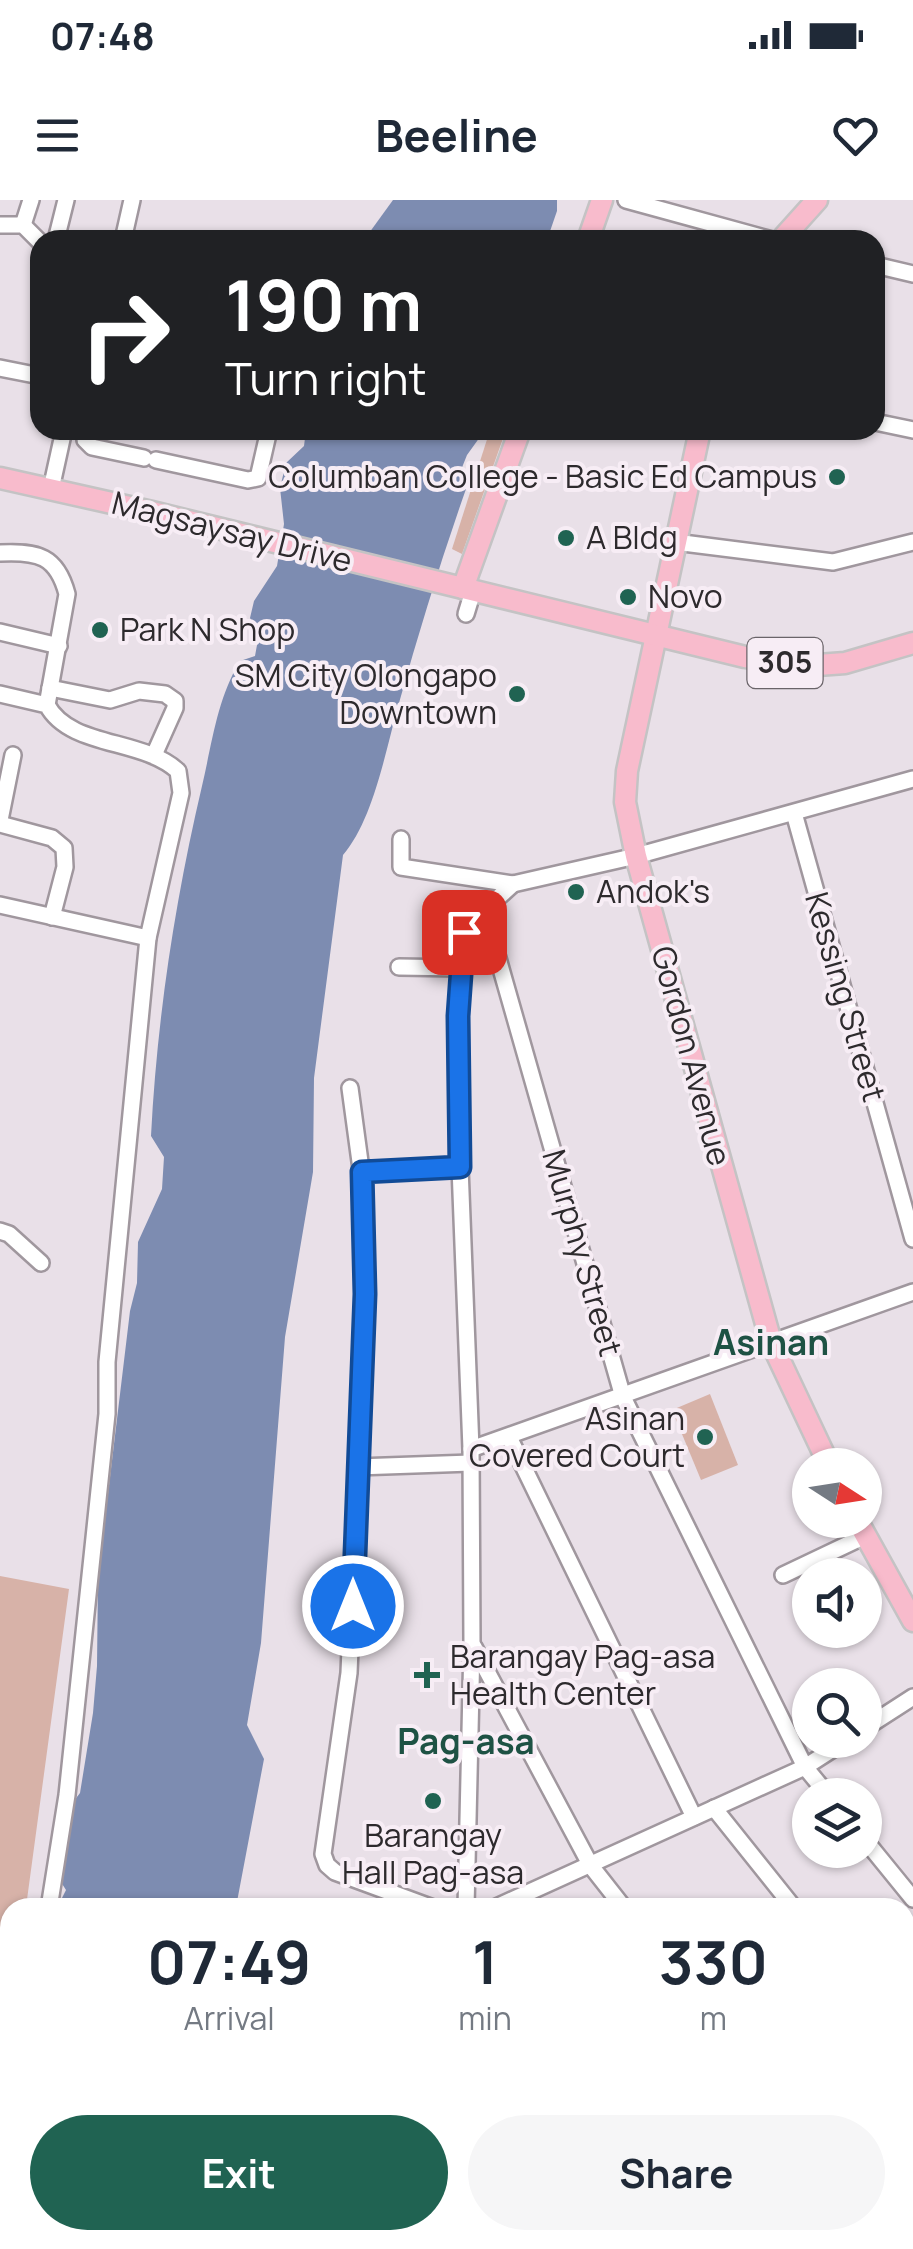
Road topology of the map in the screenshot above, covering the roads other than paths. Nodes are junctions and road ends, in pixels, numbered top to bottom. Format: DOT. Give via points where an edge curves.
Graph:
graph roads {
  1 [pos="31,200"];
  2 [pos="66,200"];
  3 [pos="132,200"];
  4 [pos="602,200"];
  5 [pos="626,200"];
  6 [pos="817,200"];
  7 [pos="0,225"];
  8 [pos="23,225"];
  9 [pos="58,230"];
  10 [pos="125,230"];
  11 [pos="592,230"];
  12 [pos="736,230"];
  13 [pos="790,230"];
  14 [pos="30,232"];
  15 [pos="885,267"];
  16 [pos="913,274"];
  17 [pos="0,368"];
  18 [pos="30,374"];
  19 [pos="885,424"];
  20 [pos="913,430"];
  21 [pos="62,440"];
  22 [pos="85,440"];
  23 [pos="266,440"];
  24 [pos="517,440"];
  25 [pos="698,440"];
  26 [pos="0,478"];
  27 [pos="51,489"];
  28 [pos="675,542"];
  29 [pos="913,542"];
  30 [pos="0,553"];
  31 [pos="468,589"];
  32 [pos="466,614"];
  33 [pos="0,632"];
  34 [pos="656,635"];
  35 [pos="913,643"];
  36 [pos="59,646"];
  37 [pos="0,694"];
  38 [pos="49,696"];
  39 [pos="13,755"];
  40 [pos="154,755"];
  41 [pos="913,779"];
  42 [pos="794,813"];
  43 [pos="0,822"];
  44 [pos="401,839"];
  45 [pos="636,856"];
  46 [pos="513,884"];
  47 [pos="0,905"];
  48 [pos="484,909"];
  49 [pos="52,917"];
  50 [pos="148,938"];
  51 [pos="399,967"];
  52 [pos="460,968"];
  53 [pos="350,1088"];
  54 [pos="460,1167"];
  55 [pos="362,1172"];
  56 [pos="0,1231"];
  57 [pos="913,1239"];
  58 [pos="41,1263"];
  59 [pos="913,1292"];
  60 [pos="771,1342"];
  61 [pos="622,1397"];
  62 [pos="509,1437"];
  63 [pos="821,1448"];
  64 [pos="471,1456"];
  65 [pos="357,1467"];
  66 [pos="844,1538"];
  67 [pos="867,1538"];
  68 [pos="783,1575"];
  69 [pos="913,1621"];
  70 [pos="472,1644"];
  71 [pos="913,1697"];
  72 [pos="882,1717"];
  73 [pos="819,1758"];
  74 [pos="805,1767"];
  75 [pos="814,1778"];
  76 [pos="714,1808"];
  77 [pos="694,1817"];
  78 [pos="882,1861"];
  79 [pos="591,1866"];
  80 [pos="51,1898"];
  81 [pos="406,1898"];
  82 [pos="466,1898"];
  83 [pos="517,1898"];
  84 [pos="616,1898"];
  85 [pos="786,1898"];
  86 [pos="912,1898"];
  1 -- 8 [label="street"];
  2 -- 9 [label="street"];
  3 -- 10 [label="street"];
  4 -- 11 [label="main road"];
  5 -- 12 [label="street"];
  6 -- 13 [label="main road"];
  7 -- 8 [label="street"];
  8 -- 14 [label="street"];
  15 -- 16 [label="street"];
  17 -- 18 [label="street"];
  19 -- 20 [label="street"];
  21 -- 27 [label="street"];
  22 -- 23 [label="street" via="92,447 248,480 258,478"];
  24 -- 31 [label="main road"];
  25 -- 28 [label="main road, Gordon Avenue"];
  26 -- 27 [label="main road, Magsaysay Drive"];
  27 -- 31 [label="main road, Magsaysay Drive"];
  28 -- 29 [label="street" via="833,562"];
  28 -- 34 [label="main road, Gordon Avenue"];
  30 -- 36 [label="street" via="23,552 56,566 68,594"];
  31 -- 32 [label="street"];
  31 -- 34 [label="main road, 305"];
  33 -- 36 [label="street"];
  34 -- 35 [label="main road, 305" via="804,666 844,663"];
  34 -- 45 [label="main road, Gordon Avenue" via="627,771"];
  36 -- 38 [label="street"];
  37 -- 38 [label="street"];
  38 -- 40 [label="street" via="67,727"];
  38 -- 40 [label="street" via="110,700 139,690 170,697 174,708"];
  39 -- 43 [label="street"];
  40 -- 50 [label="street" via="178,771 181,793"];
  41 -- 42 [label="street"];
  42 -- 45 [label="street"];
  42 -- 57 [label="street, Kessing Street"];
  43 -- 49 [label="street" via="64,848 66,867"];
  44 -- 46 [label="street" via="401,867"];
  45 -- 46 [label="street"];
  45 -- 60 [label="main road, Gordon Avenue"];
  46 -- 48 [label="street"];
  47 -- 49 [label="street"];
  48 -- 52 [label="street" via="464,932"];
  48 -- 61 [label="street, Murphy Street"];
  49 -- 50 [label="street"];
  50 -- 80 [label="street" via="107,1414"];
  51 -- 52 [label="street"];
  52 -- 54 [label="street"];
  53 -- 55 [label="street"];
  54 -- 55 [label="street"];
  54 -- 64 [label="street"];
  55 -- 65 [label="street" via="365,1294"];
  56 -- 58 [label="street"];
  59 -- 60 [label="street"];
  60 -- 61 [label="street"];
  60 -- 63 [label="main road, Gordon Avenue"];
  61 -- 62 [label="street"];
  61 -- 74 [label="street, Murphy Street"];
  62 -- 64 [label="street"];
  62 -- 77 [label="street"];
  64 -- 65 [label="street"];
  64 -- 70 [label="street"];
  65 -- 81 [label="street" via="349,1673 323,1854 335,1872"];
  66 -- 68 [label="street"];
  67 -- 69 [label="main road"];
  70 -- 79 [label="street"];
  70 -- 82 [label="street"];
  71 -- 72 [label="street"];
  73 -- 74 [label="street"];
  74 -- 75 [label="street, Murphy Street"];
  74 -- 76 [label="street"];
  76 -- 77 [label="street"];
  76 -- 85 [label="street"];
  77 -- 79 [label="street"];
  78 -- 86 [label="street"];
  79 -- 83 [label="street"];
  79 -- 84 [label="street"];
}
